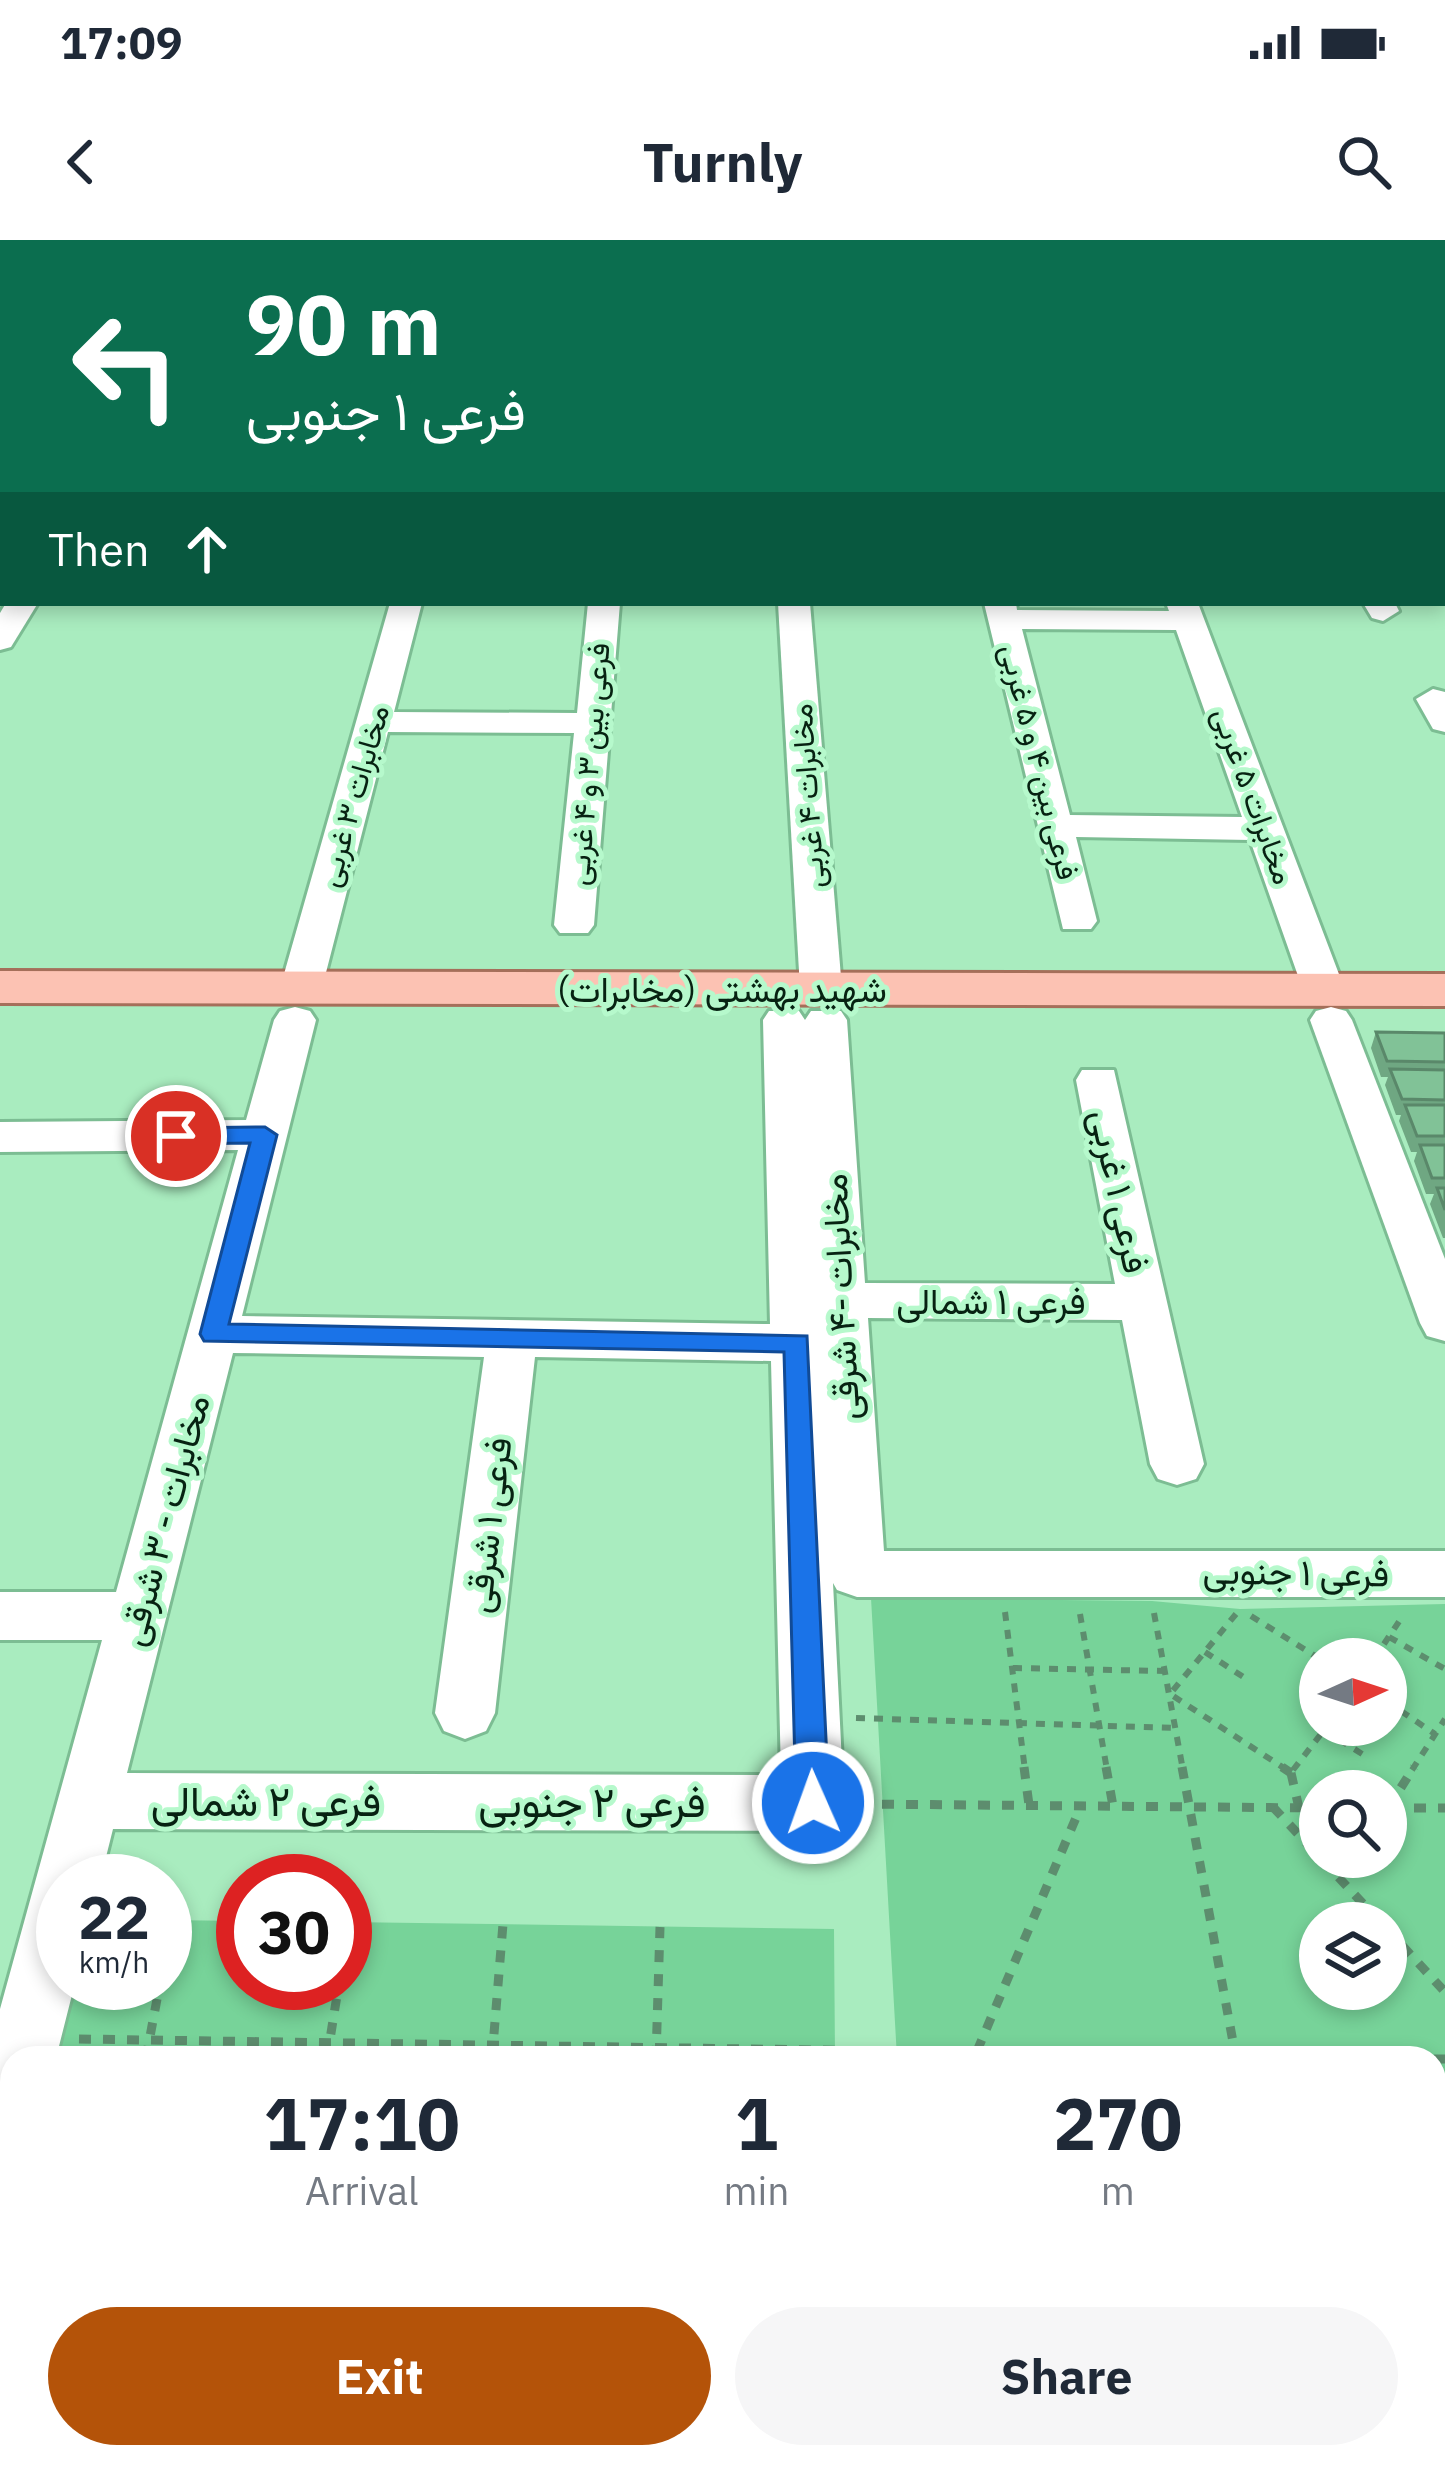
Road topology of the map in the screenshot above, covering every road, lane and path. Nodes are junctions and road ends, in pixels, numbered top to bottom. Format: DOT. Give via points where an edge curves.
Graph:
graph roads {
  1 [pos="20,606"];
  2 [pos="405,606"];
  3 [pos="604,606"];
  4 [pos="794,606"];
  5 [pos="1002,611"];
  6 [pos="1186,612"];
  7 [pos="0,640"];
  8 [pos="375,722"];
  9 [pos="593,724"];
  10 [pos="1058,826"];
  11 [pos="1266,829"];
  12 [pos="1077,920"];
  13 [pos="574,925"];
  14 [pos="0,987"];
  15 [pos="1445,990"];
  16 [pos="298,1004"];
  17 [pos="1328,1005"];
  18 [pos="810,1010"];
  19 [pos="1445,1019"];
  20 [pos="0,1021"];
  21 [pos="1098,1080"];
  22 [pos="265,1135"];
  23 [pos="0,1137"];
  24 [pos="839,1300"];
  25 [pos="1143,1302"];
  26 [pos="1445,1323"];
  27 [pos="214,1334"];
  28 [pos="512,1337"];
  29 [pos="797,1342"];
  30 [pos="1177,1465"];
  31 [pos="1147,1571"];
  32 [pos="1428,1589"];
  33 [pos="1004,1600"];
  34 [pos="1078,1600"];
  35 [pos="0,1616"];
  36 [pos="138,1616"];
  37 [pos="1389,1637"];
  38 [pos="1299,1646"];
  39 [pos="1205,1652"];
  40 [pos="1012,1668"];
  41 [pos="1445,1669"];
  42 [pos="1089,1670"];
  43 [pos="1165,1671"];
  44 [pos="1248,1681"];
  45 [pos="1170,1694"];
  46 [pos="465,1713"];
  47 [pos="1407,1715"];
  48 [pos="810,1718"];
  49 [pos="1445,1719"];
  50 [pos="1018,1723"];
  51 [pos="1099,1725"];
  52 [pos="1175,1728"];
  53 [pos="1435,1734"];
  54 [pos="1312,1746"];
  55 [pos="1351,1746"];
  56 [pos="1367,1757"];
  57 [pos="1292,1773"];
  58 [pos="1407,1777"];
  59 [pos="90,1801"];
  60 [pos="442,1801"];
  61 [pos="813,1803"];
  62 [pos="1029,1805"];
  63 [pos="1081,1806"];
  64 [pos="1113,1806"];
  65 [pos="1190,1807"];
  66 [pos="1273,1807"];
  67 [pos="1299,1808"];
  68 [pos="1407,1808"];
  69 [pos="1445,1808"];
  70 [pos="75,1854"];
  71 [pos="1361,1902"];
  72 [pos="502,1924"];
  73 [pos="660,1927"];
  74 [pos="1407,1952"];
  75 [pos="1445,1992"];
  76 [pos="36,2000"];
  77 [pos="155,2010"];
  78 [pos="335,2010"];
  79 [pos="149,2040"];
  80 [pos="330,2042"];
  81 [pos="493,2044"];
  82 [pos="24,2046"];
  83 [pos="115,2046"];
  84 [pos="148,2046"];
  85 [pos="329,2046"];
  86 [pos="534,2046"];
  87 [pos="656,2046"];
  88 [pos="979,2046"];
  89 [pos="1234,2046"];
  1 -- 7 [label="street"];
  2 -- 8 [label="street, مخابرات ۳ غربی"];
  3 -- 9 [label="street, فرعی بین ۳ و ۴ غربی"];
  4 -- 18 [label="street, مخابرات ۴ غربی"];
  5 -- 6 [label="street"];
  5 -- 10 [label="street, فرعی بین ۴ و ۵ غربی"];
  6 -- 11 [label="street, مخابرات ۵ غربی"];
  8 -- 9 [label="street"];
  8 -- 16 [label="street, مخابرات ۳ غربی"];
  9 -- 13 [label="street, فرعی بین ۳ و ۴ غربی"];
  10 -- 11 [label="street"];
  10 -- 12 [label="street, فرعی بین ۴ و ۵ غربی"];
  11 -- 17 [label="street, مخابرات ۵ غربی"];
  14 -- 16 [label="main road, شهید بهشتی (مخابرات)"];
  15 -- 17 [label="main road, شهید بهشتی (مخابرات)"];
  16 -- 18 [label="main road, شهید بهشتی (مخابرات)"];
  16 -- 20 [label="main road, شهید بهشتی (مخابرات)"];
  16 -- 22 [label="street, مخابرات - ۳ شرقی"];
  17 -- 18 [label="main road, شهید بهشتی (مخابرات)"];
  17 -- 19 [label="main road, شهید بهشتی (مخابرات)"];
  17 -- 26 [label="street, مخابرات ۵ غربی"];
  18 -- 24 [label="street, مخابرات -۴ شرقی"];
  18 -- 29 [label="street"];
  21 -- 25 [label="street, فرعی ۱ غربی"];
  22 -- 23 [label="street"];
  22 -- 27 [label="street, مخابرات - ۳ شرقی"];
  24 -- 25 [label="street, فرعی ۱ شمالی"];
  24 -- 31 [label="street, مخابرات -۴ شرقی" via="857,1574"];
  25 -- 30 [label="street"];
  27 -- 28 [label="street"];
  27 -- 36 [label="street, مخابرات - ۳ شرقی"];
  28 -- 29 [label="street"];
  28 -- 46 [label="street, فرعی ۱ شرقی"];
  29 -- 48 [label="street"];
  31 -- 32 [label="street, فرعی ۱ جنوبی"];
  31 -- 43 [label="path"];
  32 -- 37 [label="path"];
  33 -- 40 [label="path"];
  34 -- 42 [label="path"];
  35 -- 36 [label="street"];
  36 -- 59 [label="street, مخابرات - ۳ شرقی"];
  37 -- 41 [label="path"];
  38 -- 39 [label="path" via="1240,1609"];
  39 -- 44 [label="path"];
  39 -- 45 [label="path"];
  40 -- 42 [label="path"];
  40 -- 50 [label="path"];
  42 -- 43 [label="path"];
  42 -- 51 [label="path"];
  43 -- 45 [label="path"];
  45 -- 52 [label="path"];
  45 -- 57 [label="path"];
  47 -- 53 [label="path"];
  48 -- 50 [label="path"];
  48 -- 61 [label="street"];
  49 -- 53 [label="path"];
  50 -- 51 [label="path"];
  50 -- 62 [label="path"];
  51 -- 52 [label="path"];
  51 -- 64 [label="path"];
  52 -- 65 [label="path"];
  53 -- 58 [label="path"];
  54 -- 57 [label="path"];
  55 -- 56 [label="path"];
  57 -- 67 [label="path"];
  59 -- 60 [label="street, فرعی ۲ شمالی"];
  59 -- 70 [label="street, مخابرات - ۳ شرقی"];
  60 -- 61 [label="street, فرعی ۲ جنوبی"];
  61 -- 62 [label="path"];
  62 -- 63 [label="path"];
  63 -- 64 [label="path"];
  63 -- 88 [label="path"];
  64 -- 65 [label="path"];
  65 -- 66 [label="path"];
  65 -- 89 [label="path"];
  66 -- 67 [label="path"];
  66 -- 71 [label="path"];
  68 -- 69 [label="path"];
  72 -- 81 [label="path"];
  73 -- 87 [label="path"];
  74 -- 75 [label="path"];
  76 -- 82 [label="street"];
  77 -- 79 [label="path"];
  78 -- 80 [label="path"];
  79 -- 80 [label="path"];
  79 -- 83 [label="path"];
  79 -- 84 [label="path"];
  80 -- 81 [label="path"];
  80 -- 85 [label="path"];
  81 -- 86 [label="path"];
}
